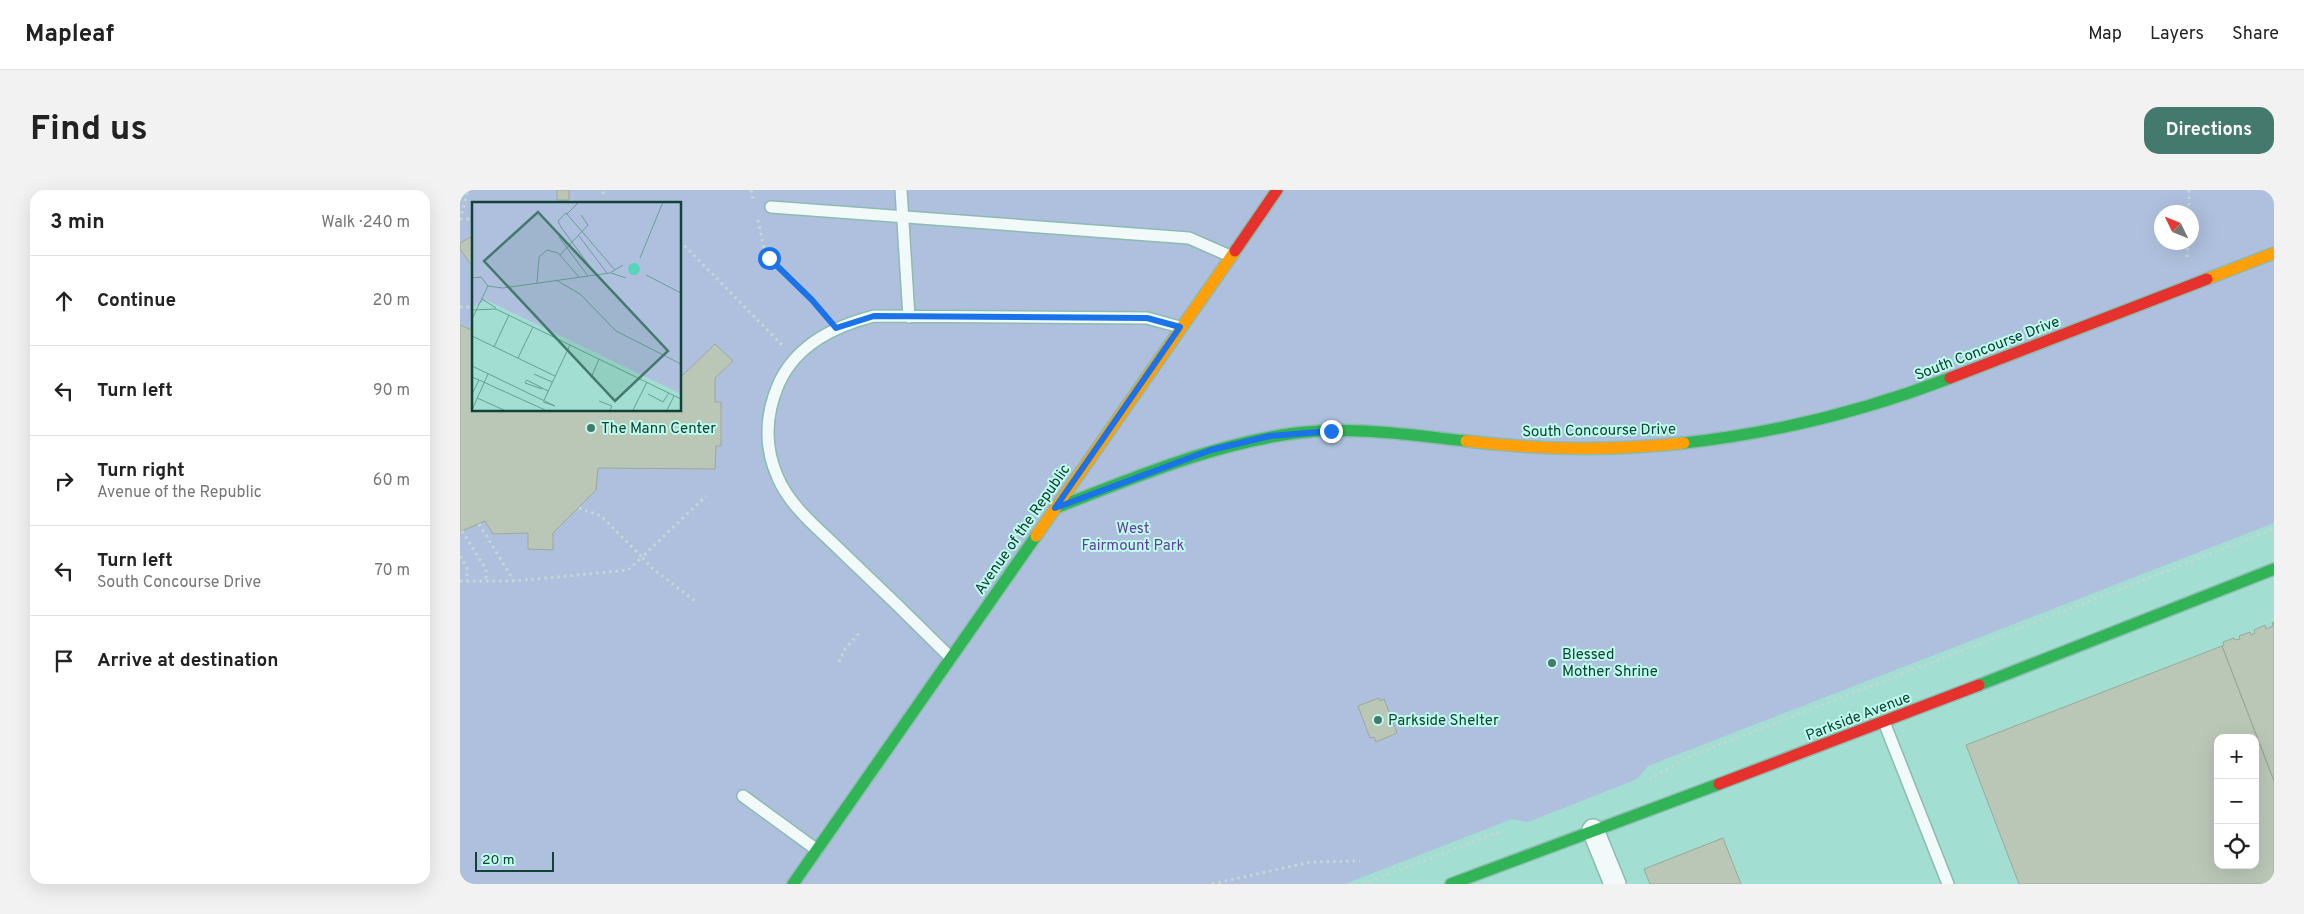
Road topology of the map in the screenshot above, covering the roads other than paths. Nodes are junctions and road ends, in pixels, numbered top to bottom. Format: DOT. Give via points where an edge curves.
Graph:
graph roads {
  1 [pos="901,190"];
  2 [pos="1275,190"];
  3 [pos="771,207"];
  4 [pos="903,216"];
  5 [pos="2274,252"];
  6 [pos="1230,256"];
  7 [pos="909,317"];
  8 [pos="1180,327"];
  9 [pos="1055,508"];
  10 [pos="2274,569"];
  11 [pos="951,658"];
  12 [pos="1884,722"];
  13 [pos="743,796"];
  14 [pos="1593,830"];
  15 [pos="817,850"];
  16 [pos="793,884"];
  17 [pos="1451,884"];
  18 [pos="1614,884"];
  19 [pos="1948,884"];
  1 -- 4 [label="lane"];
  2 -- 6 [label="street, Avenue of the Republic"];
  3 -- 4 [label="lane"];
  4 -- 6 [label="lane" via="1189,238"];
  4 -- 7 [label="lane"];
  5 -- 9 [label="street, South Concourse Drive" via="1905,396 1834,417 1757,434 1672,446 1566,449 1392,432 1331,431 1270,436 1211,450"];
  6 -- 8 [label="street, Avenue of the Republic"];
  7 -- 8 [label="lane" via="1147,318"];
  7 -- 11 [label="lane" via="874,316 836,328 810,344 781,378 772,398 768,440 779,480 801,511"];
  8 -- 9 [label="street, Avenue of the Republic"];
  9 -- 11 [label="street, Avenue of the Republic"];
  10 -- 12 [label="street, Parkside Avenue"];
  11 -- 15 [label="street, Avenue of the Republic"];
  12 -- 14 [label="street, Parkside Avenue"];
  12 -- 19 [label="lane"];
  13 -- 15 [label="lane"];
  14 -- 17 [label="street, Parkside Avenue"];
  14 -- 18 [label="street"];
  15 -- 16 [label="street, Avenue of the Republic"];
}
